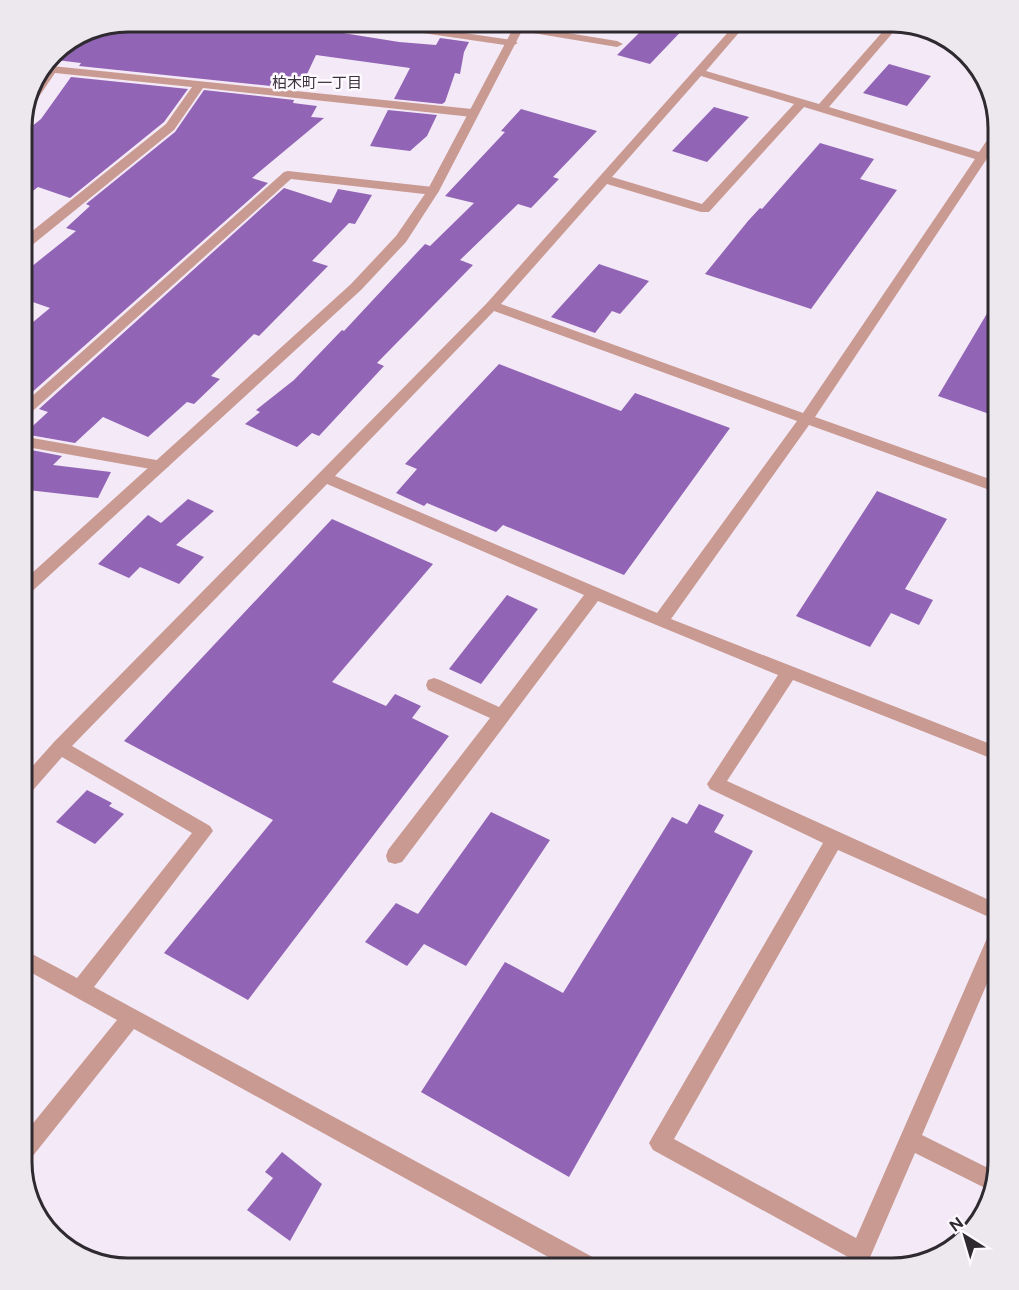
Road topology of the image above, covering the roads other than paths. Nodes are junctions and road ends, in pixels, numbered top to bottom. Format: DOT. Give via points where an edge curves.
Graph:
graph roads {
  1 [pos="437,32"];
  2 [pos="517,32"];
  3 [pos="556,32"];
  4 [pos="734,32"];
  5 [pos="888,32"];
  6 [pos="512,43"];
  7 [pos="617,44"];
  8 [pos="51,69"];
  9 [pos="699,72"];
  10 [pos="199,86"];
  11 [pos="801,103"];
  12 [pos="821,109"];
  13 [pos="472,113"];
  14 [pos="988,148"];
  15 [pos="982,157"];
  16 [pos="605,179"];
  17 [pos="433,190"];
  18 [pos="32,238"];
  19 [pos="492,306"];
  20 [pos="32,404"];
  21 [pos="806,419"];
  22 [pos="32,443"];
  23 [pos="162,466"];
  24 [pos="324,477"];
  25 [pos="988,484"];
  26 [pos="32,582"];
  27 [pos="595,593"];
  28 [pos="660,621"];
  29 [pos="789,672"];
  30 [pos="434,685"];
  31 [pos="503,716"];
  32 [pos="60,747"];
  33 [pos="988,750"];
  34 [pos="32,779"];
  35 [pos="834,840"];
  36 [pos="395,856"];
  37 [pos="988,909"];
  38 [pos="988,959"];
  39 [pos="32,963"];
  40 [pos="80,989"];
  41 [pos="131,1017"];
  42 [pos="910,1140"];
  43 [pos="32,1141"];
  44 [pos="986,1178"];
  45 [pos="572,1258"];
  46 [pos="853,1258"];
  47 [pos="859,1258"];
  1 -- 6 [label="street"];
  2 -- 6 [label="street"];
  3 -- 7 [label="street"];
  4 -- 9 [label="street"];
  5 -- 12 [label="street"];
  6 -- 13 [label="street"];
  8 -- 10 [label="street"];
  9 -- 11 [label="street"];
  9 -- 16 [label="street"];
  10 -- 13 [label="street"];
  10 -- 18 [label="street" via="170,127"];
  11 -- 12 [label="street"];
  11 -- 16 [label="street" via="705,209"];
  12 -- 15 [label="street"];
  13 -- 17 [label="street"];
  14 -- 15 [label="street"];
  15 -- 21 [label="street"];
  16 -- 19 [label="street"];
  17 -- 20 [label="street" via="288,175"];
  17 -- 23 [label="street" via="401,239 356,287"];
  19 -- 21 [label="street"];
  19 -- 24 [label="street"];
  21 -- 25 [label="street"];
  21 -- 28 [label="street"];
  22 -- 23 [label="street"];
  23 -- 26 [label="street"];
  24 -- 27 [label="street"];
  24 -- 32 [label="street"];
  27 -- 28 [label="street"];
  27 -- 31 [label="street"];
  28 -- 29 [label="street"];
  29 -- 33 [label="street"];
  29 -- 35 [label="street" via="716,783"];
  30 -- 31 [label="street"];
  31 -- 36 [label="street"];
  32 -- 34 [label="street"];
  32 -- 40 [label="street" via="204,831"];
  35 -- 37 [label="street"];
  35 -- 46 [label="street" via="660,1143"];
  38 -- 42 [label="street"];
  39 -- 40 [label="street"];
  40 -- 41 [label="street"];
  41 -- 43 [label="street"];
  41 -- 45 [label="street"];
  42 -- 44 [label="street"];
  42 -- 47 [label="street"];
}
